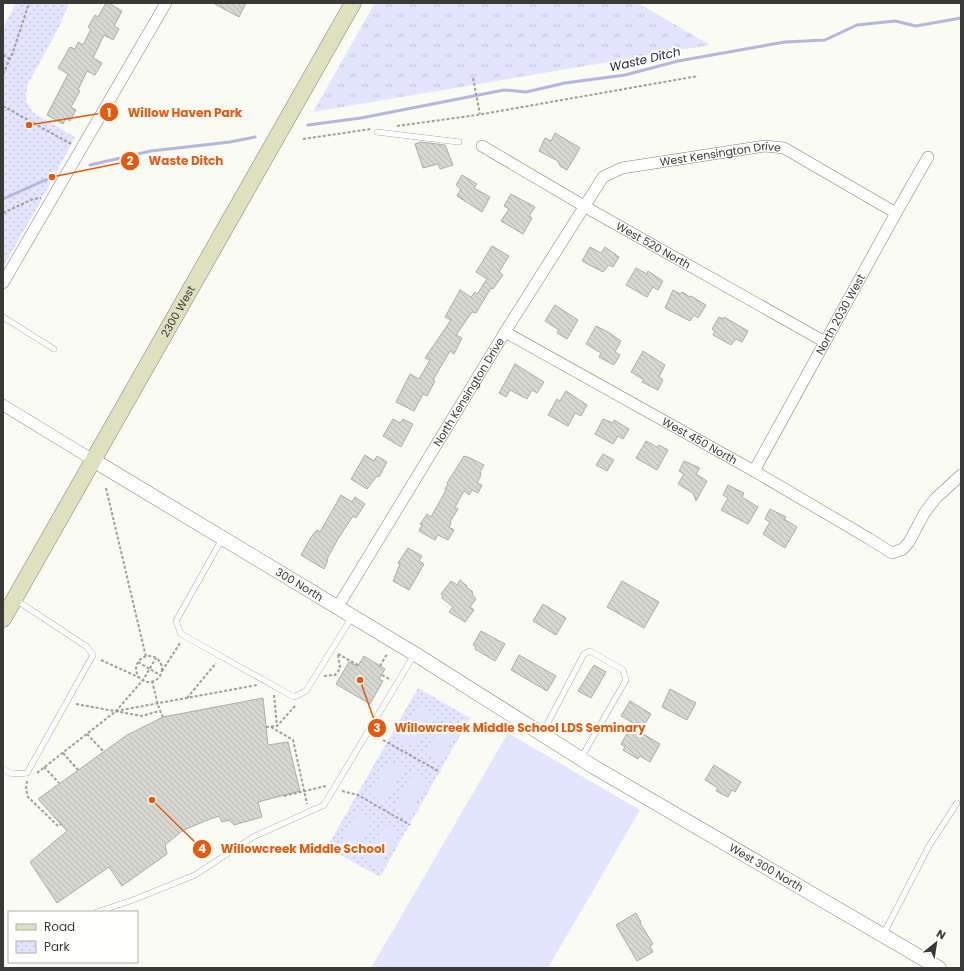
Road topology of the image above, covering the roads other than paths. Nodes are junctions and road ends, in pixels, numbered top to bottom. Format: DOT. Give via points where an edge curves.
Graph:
graph roads {
  1 [pos="166,3"];
  2 [pos="353,3"];
  3 [pos="377,132"];
  4 [pos="459,142"];
  5 [pos="482,146"];
  6 [pos="928,157"];
  7 [pos="603,177"];
  8 [pos="584,206"];
  9 [pos="896,213"];
  10 [pos="3,283"];
  11 [pos="3,317"];
  12 [pos="505,332"];
  13 [pos="825,342"];
  14 [pos="54,349"];
  15 [pos="3,405"];
  16 [pos="93,460"];
  17 [pos="754,471"];
  18 [pos="961,475"];
  19 [pos="222,539"];
  20 [pos="15,599"];
  21 [pos="337,608"];
  22 [pos="352,617"];
  23 [pos="3,619"];
  24 [pos="415,654"];
  25 [pos="542,734"];
  26 [pos="581,758"];
  27 [pos="594,767"];
  28 [pos="3,769"];
  29 [pos="957,803"];
  30 [pos="100,911"];
  31 [pos="883,935"];
  32 [pos="939,968"];
  1 -- 10 [label="street"];
  2 -- 16 [label="main road, 2300 West"];
  3 -- 4 [label="lane"];
  5 -- 8 [label="street, West 520 North"];
  6 -- 9 [label="street, North 2030 West"];
  7 -- 8 [label="street, North Kensington Drive"];
  7 -- 9 [label="street, West Kensington Drive" via="622,168 765,146 784,148"];
  8 -- 12 [label="street, North Kensington Drive"];
  8 -- 13 [label="street, West 520 North"];
  9 -- 13 [label="street, North 2030 West"];
  11 -- 14 [label="lane"];
  12 -- 17 [label="street, West 450 North"];
  12 -- 21 [label="street, North Kensington Drive"];
  13 -- 17 [label="street, North 2030 West"];
  15 -- 16 [label="street, 300 North"];
  16 -- 19 [label="street, 300 North"];
  16 -- 20 [label="main road, 2300 West"];
  17 -- 18 [label="street, West 450 North" via="892,553 906,545 936,498"];
  19 -- 21 [label="street, 300 North"];
  19 -- 22 [label="lane" via="176,621 181,634 294,697 306,691"];
  20 -- 23 [label="main road, 2300 West"];
  20 -- 28 [label="lane" via="87,647 93,655 27,773 12,774"];
  21 -- 22 [label="street, 300 North"];
  22 -- 24 [label="street, 300 North"];
  24 -- 25 [label="street, 300 North"];
  24 -- 30 [label="lane" via="324,805 253,837 195,875"];
  25 -- 26 [label="street, 300 North"];
  25 -- 26 [label="lane" via="584,654 590,651 623,670 626,680"];
  26 -- 27 [label="street, 300 North"];
  27 -- 31 [label="street, West 300 North"];
  29 -- 31 [label="lane" via="929,846"];
  31 -- 32 [label="street, West 300 North"];
}
